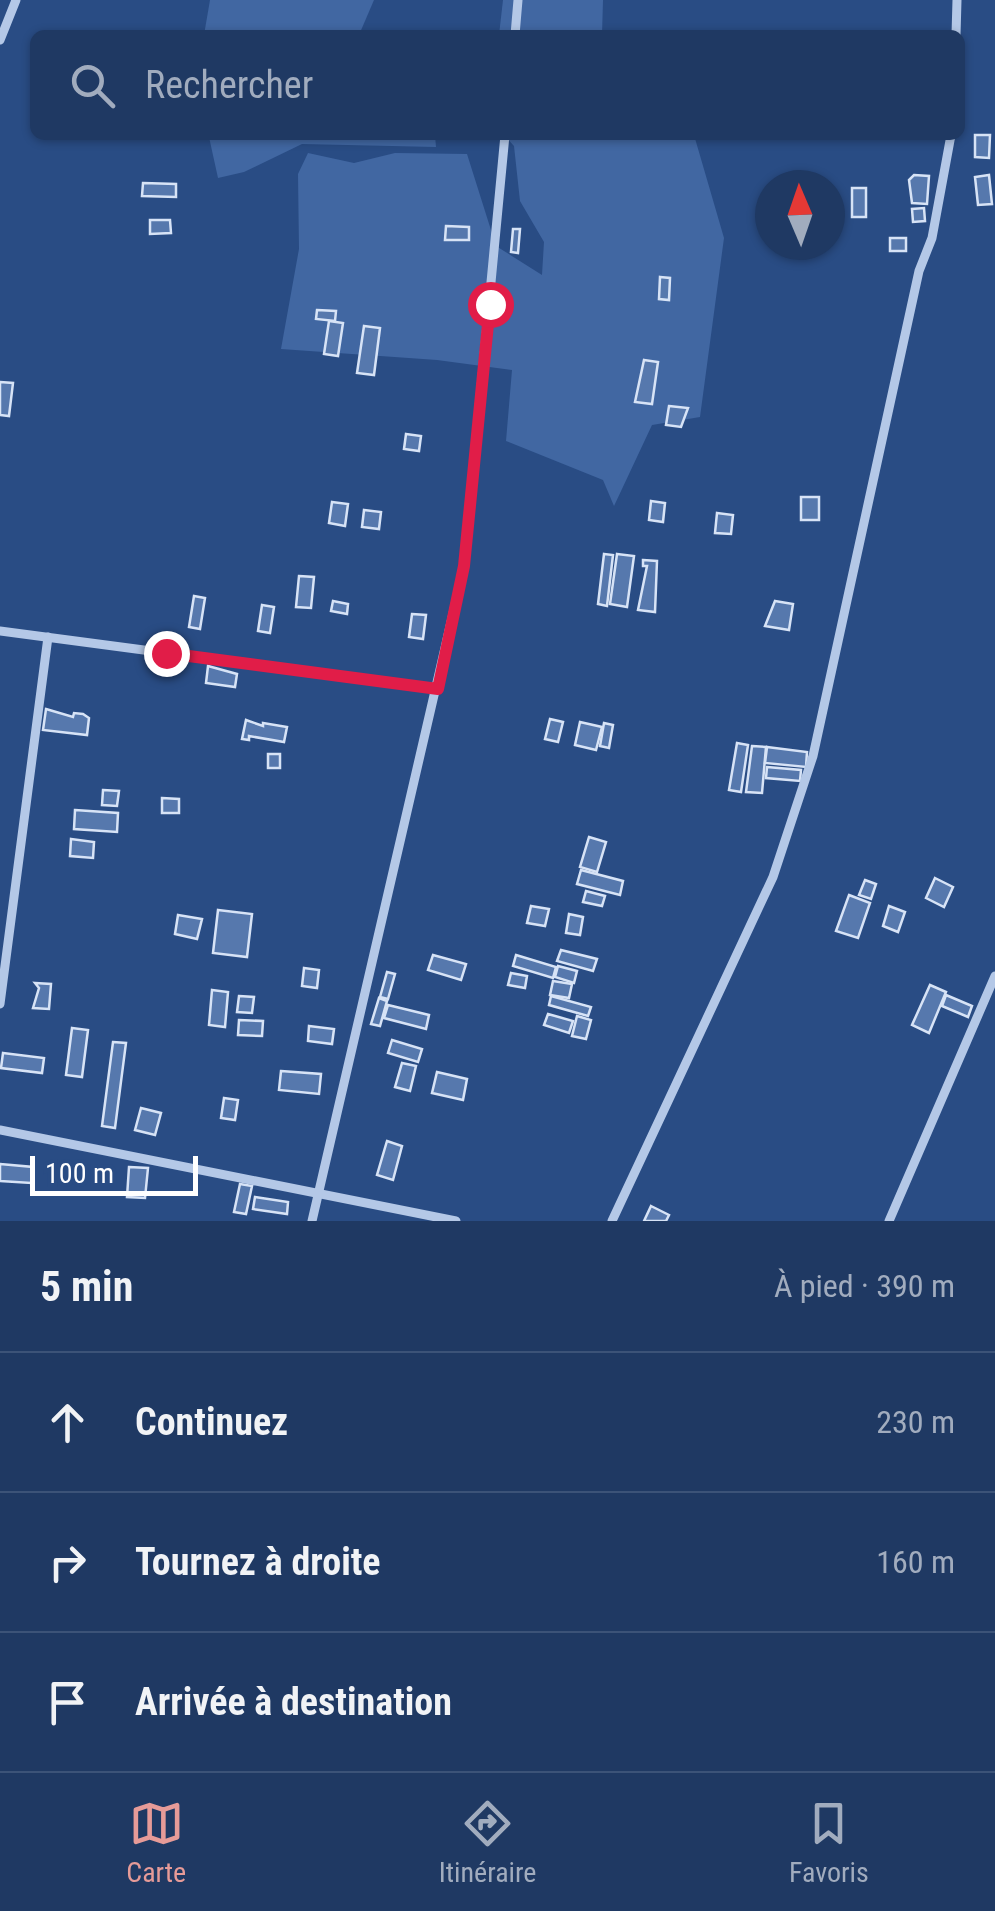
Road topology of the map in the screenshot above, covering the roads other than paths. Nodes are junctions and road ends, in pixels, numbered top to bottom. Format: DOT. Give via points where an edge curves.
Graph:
graph roads {
  1 [pos="16,0"];
  2 [pos="518,0"];
  3 [pos="957,0"];
  4 [pos="515,30"];
  5 [pos="956,30"];
  6 [pos="0,40"];
  7 [pos="505,140"];
  8 [pos="949,140"];
  9 [pos="0,630"];
  10 [pos="48,637"];
  11 [pos="438,689"];
  12 [pos="995,976"];
  13 [pos="0,1004"];
  14 [pos="0,1130"];
  15 [pos="320,1191"];
  16 [pos="312,1221"];
  17 [pos="456,1221"];
  18 [pos="612,1221"];
  19 [pos="890,1221"];
  1 -- 6 [label="street"];
  2 -- 4 [label="street"];
  3 -- 5 [label="street"];
  7 -- 11 [label="street" via="464,566"];
  8 -- 18 [label="street" via="813,756 773,877"];
  9 -- 10 [label="street"];
  10 -- 11 [label="street"];
  10 -- 13 [label="street"];
  11 -- 15 [label="street"];
  12 -- 19 [label="street"];
  14 -- 15 [label="street"];
  15 -- 16 [label="street"];
  15 -- 17 [label="street"];
}
